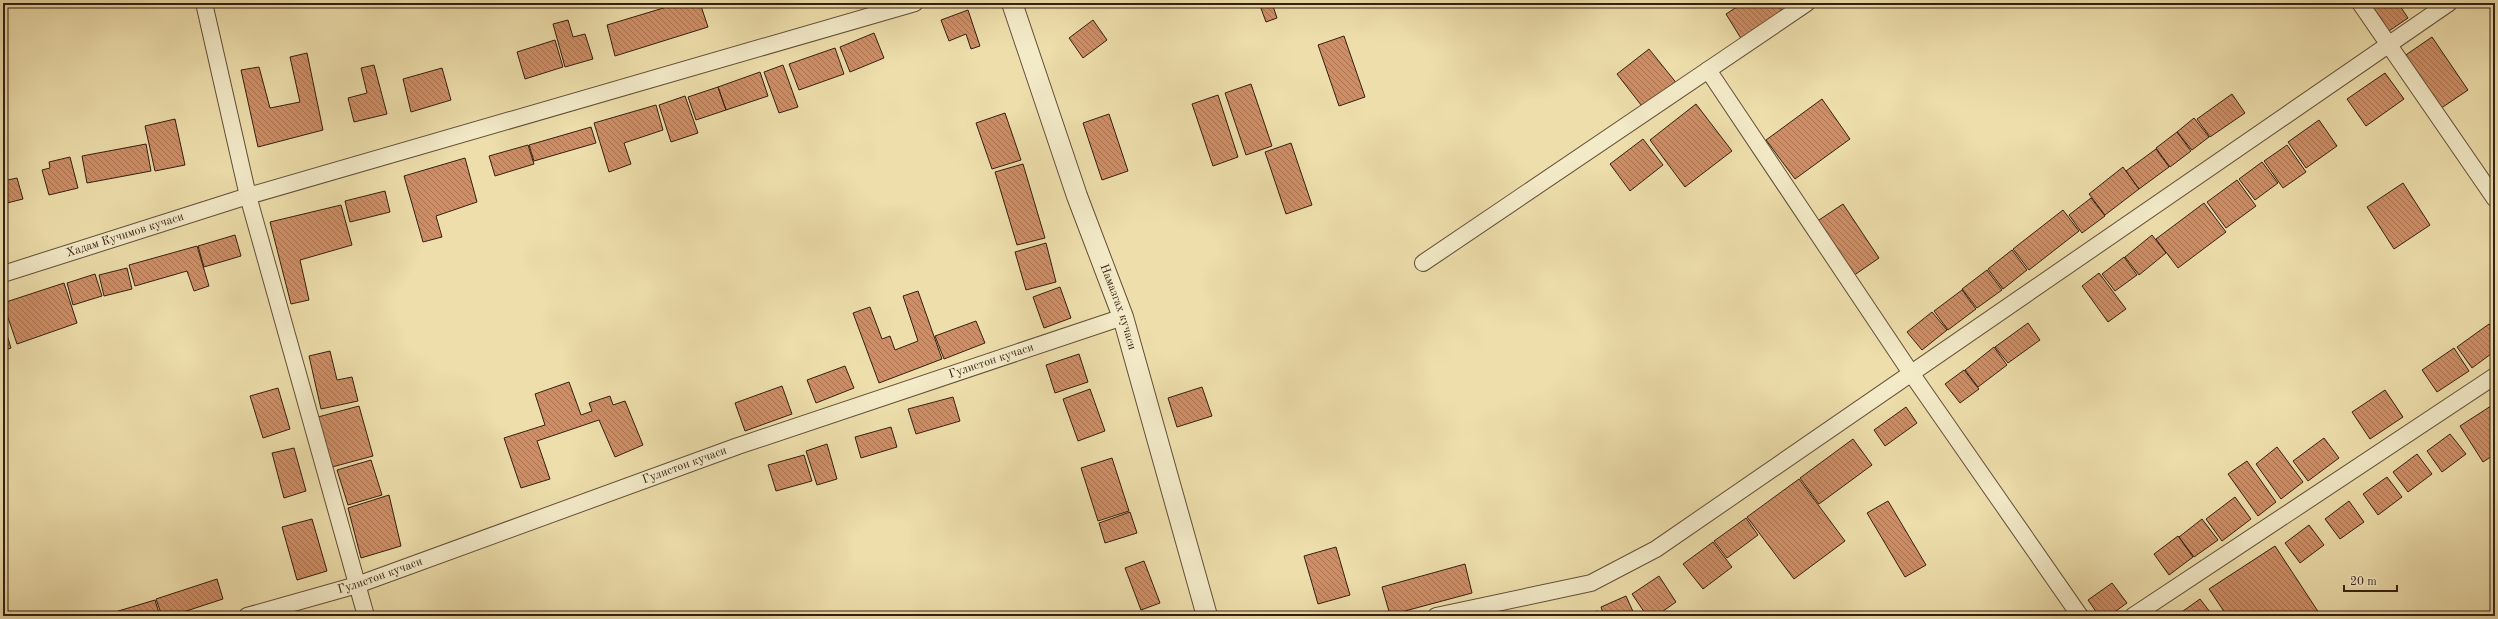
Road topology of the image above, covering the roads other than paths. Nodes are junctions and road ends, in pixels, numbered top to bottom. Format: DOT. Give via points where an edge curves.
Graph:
graph roads {
  1 [pos="204,3"];
  2 [pos="915,3"];
  3 [pos="1012,3"];
  4 [pos="1807,3"];
  5 [pos="2360,3"];
  6 [pos="2448,3"];
  7 [pos="2389,45"];
  8 [pos="1708,70"];
  9 [pos="248,196"];
  10 [pos="2495,199"];
  11 [pos="1423,263"];
  12 [pos="3,274"];
  13 [pos="1123,317"];
  14 [pos="1911,373"];
  15 [pos="2495,376"];
  16 [pos="357,585"];
  17 [pos="247,616"];
  18 [pos="366,616"];
  19 [pos="1207,616"];
  20 [pos="1436,616"];
  21 [pos="2080,616"];
  22 [pos="2133,616"];
  1 -- 9 [label="street"];
  2 -- 9 [label="street, Хадам Кучимов кучаси"];
  3 -- 13 [label="street, Намазгах кучаси" via="1077,196"];
  4 -- 8 [label="street"];
  5 -- 7 [label="street"];
  6 -- 7 [label="street"];
  7 -- 10 [label="street"];
  7 -- 14 [label="street"];
  8 -- 11 [label="street"];
  8 -- 14 [label="street"];
  9 -- 12 [label="street, Хадам Кучимов кучаси"];
  9 -- 16 [label="street"];
  13 -- 16 [label="street, Гулистон кучаси" via="738,446"];
  13 -- 19 [label="street, Намазгах кучаси"];
  14 -- 20 [label="street" via="1656,549 1591,583"];
  14 -- 21 [label="street"];
  15 -- 22 [label="street"];
  16 -- 17 [label="street, Гулистон кучаси"];
  16 -- 18 [label="street"];
}
